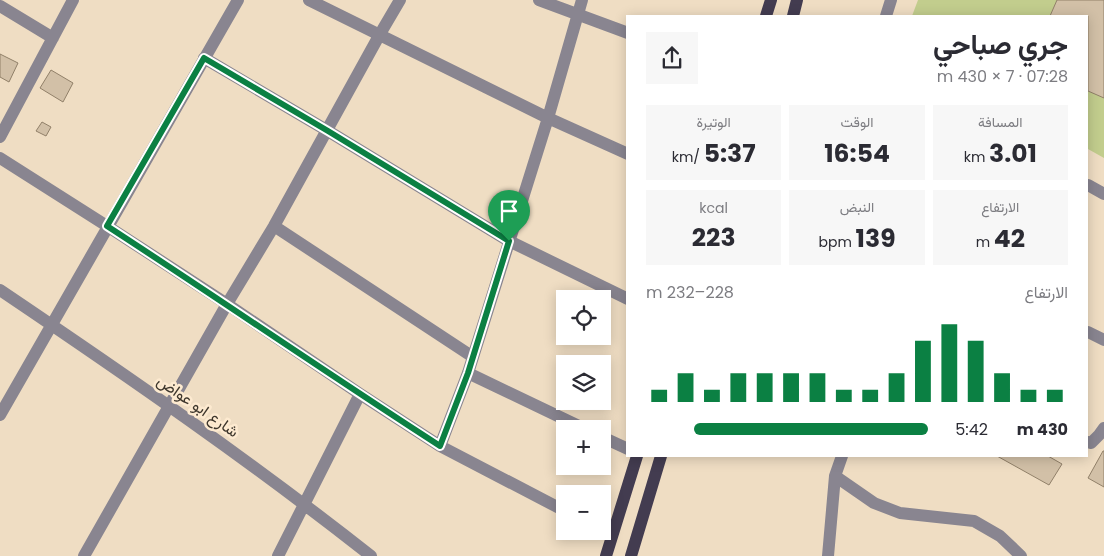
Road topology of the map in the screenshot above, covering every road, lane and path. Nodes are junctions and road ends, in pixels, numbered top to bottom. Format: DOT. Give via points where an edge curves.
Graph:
graph roads {
  1 [pos="73,0"];
  2 [pos="238,0"];
  3 [pos="309,0"];
  4 [pos="400,0"];
  5 [pos="539,0"];
  6 [pos="582,0"];
  7 [pos="771,0"];
  8 [pos="797,0"];
  9 [pos="891,0"];
  10 [pos="0,6"];
  11 [pos="577,15"];
  12 [pos="766,15"];
  13 [pos="792,15"];
  14 [pos="886,15"];
  15 [pos="626,32"];
  16 [pos="380,34"];
  17 [pos="53,38"];
  18 [pos="204,58"];
  19 [pos="548,118"];
  20 [pos="2,130"];
  21 [pos="328,131"];
  22 [pos="626,153"];
  23 [pos="0,158"];
  24 [pos="1088,185"];
  25 [pos="1104,194"];
  26 [pos="107,226"];
  27 [pos="274,226"];
  28 [pos="509,241"];
  29 [pos="0,290"];
  30 [pos="626,298"];
  31 [pos="227,304"];
  32 [pos="51,325"];
  33 [pos="1088,332"];
  34 [pos="1104,340"];
  35 [pos="473,357"];
  36 [pos="468,373"];
  37 [pos="360,394"];
  38 [pos="169,405"];
  39 [pos="0,415"];
  40 [pos="566,420"];
  41 [pos="1104,428"];
  42 [pos="611,441"];
  43 [pos="1088,442"];
  44 [pos="440,446"];
  45 [pos="626,448"];
  46 [pos="637,457"];
  47 [pos="660,457"];
  48 [pos="842,457"];
  49 [pos="835,476"];
  50 [pos="304,503"];
  51 [pos="556,506"];
  52 [pos="611,523"];
  53 [pos="607,540"];
  54 [pos="84,556"];
  55 [pos="278,556"];
  56 [pos="371,556"];
  57 [pos="606,556"];
  58 [pos="631,556"];
  59 [pos="828,556"];
  60 [pos="1020,556"];
  1 -- 17 [label="street"];
  2 -- 18 [label="street"];
  3 -- 16 [label="street"];
  4 -- 16 [label="street"];
  5 -- 11 [label="street"];
  6 -- 11 [label="street"];
  7 -- 12 [label="main road"];
  8 -- 13 [label="main road"];
  9 -- 14 [label="street"];
  10 -- 17 [label="street"];
  11 -- 15 [label="street"];
  11 -- 19 [label="street"];
  16 -- 19 [label="street"];
  16 -- 21 [label="street"];
  17 -- 20 [label="street"];
  18 -- 21 [label="street"];
  18 -- 26 [label="street"];
  19 -- 22 [label="street"];
  19 -- 28 [label="street"];
  21 -- 27 [label="street"];
  21 -- 28 [label="street"];
  23 -- 26 [label="street"];
  24 -- 25 [label="street"];
  26 -- 31 [label="street"];
  26 -- 32 [label="street"];
  27 -- 31 [label="street"];
  27 -- 35 [label="street"];
  28 -- 30 [label="street"];
  28 -- 35 [label="street"];
  29 -- 32 [label="street, شارع ابو عواض"];
  31 -- 37 [label="street"];
  31 -- 38 [label="street"];
  32 -- 38 [label="street, شارع ابو عواض"];
  32 -- 39 [label="street"];
  33 -- 34 [label="street"];
  35 -- 36 [label="street"];
  36 -- 40 [label="street"];
  36 -- 44 [label="street"];
  37 -- 44 [label="street"];
  37 -- 50 [label="street"];
  38 -- 50 [label="street, شارع ابو عواض"];
  38 -- 54 [label="street"];
  41 -- 43 [label="street" via="1091,443"];
  42 -- 45 [label="street"];
  44 -- 51 [label="street"];
  46 -- 52 [label="main road"];
  47 -- 58 [label="main road"];
  48 -- 49 [label="street"];
  49 -- 59 [label="street"];
  49 -- 60 [label="street" via="874,504 900,513 974,521 1000,536"];
  50 -- 55 [label="street"];
  50 -- 56 [label="street, شارع ابو عواض"];
  53 -- 57 [label="main road"];
}
